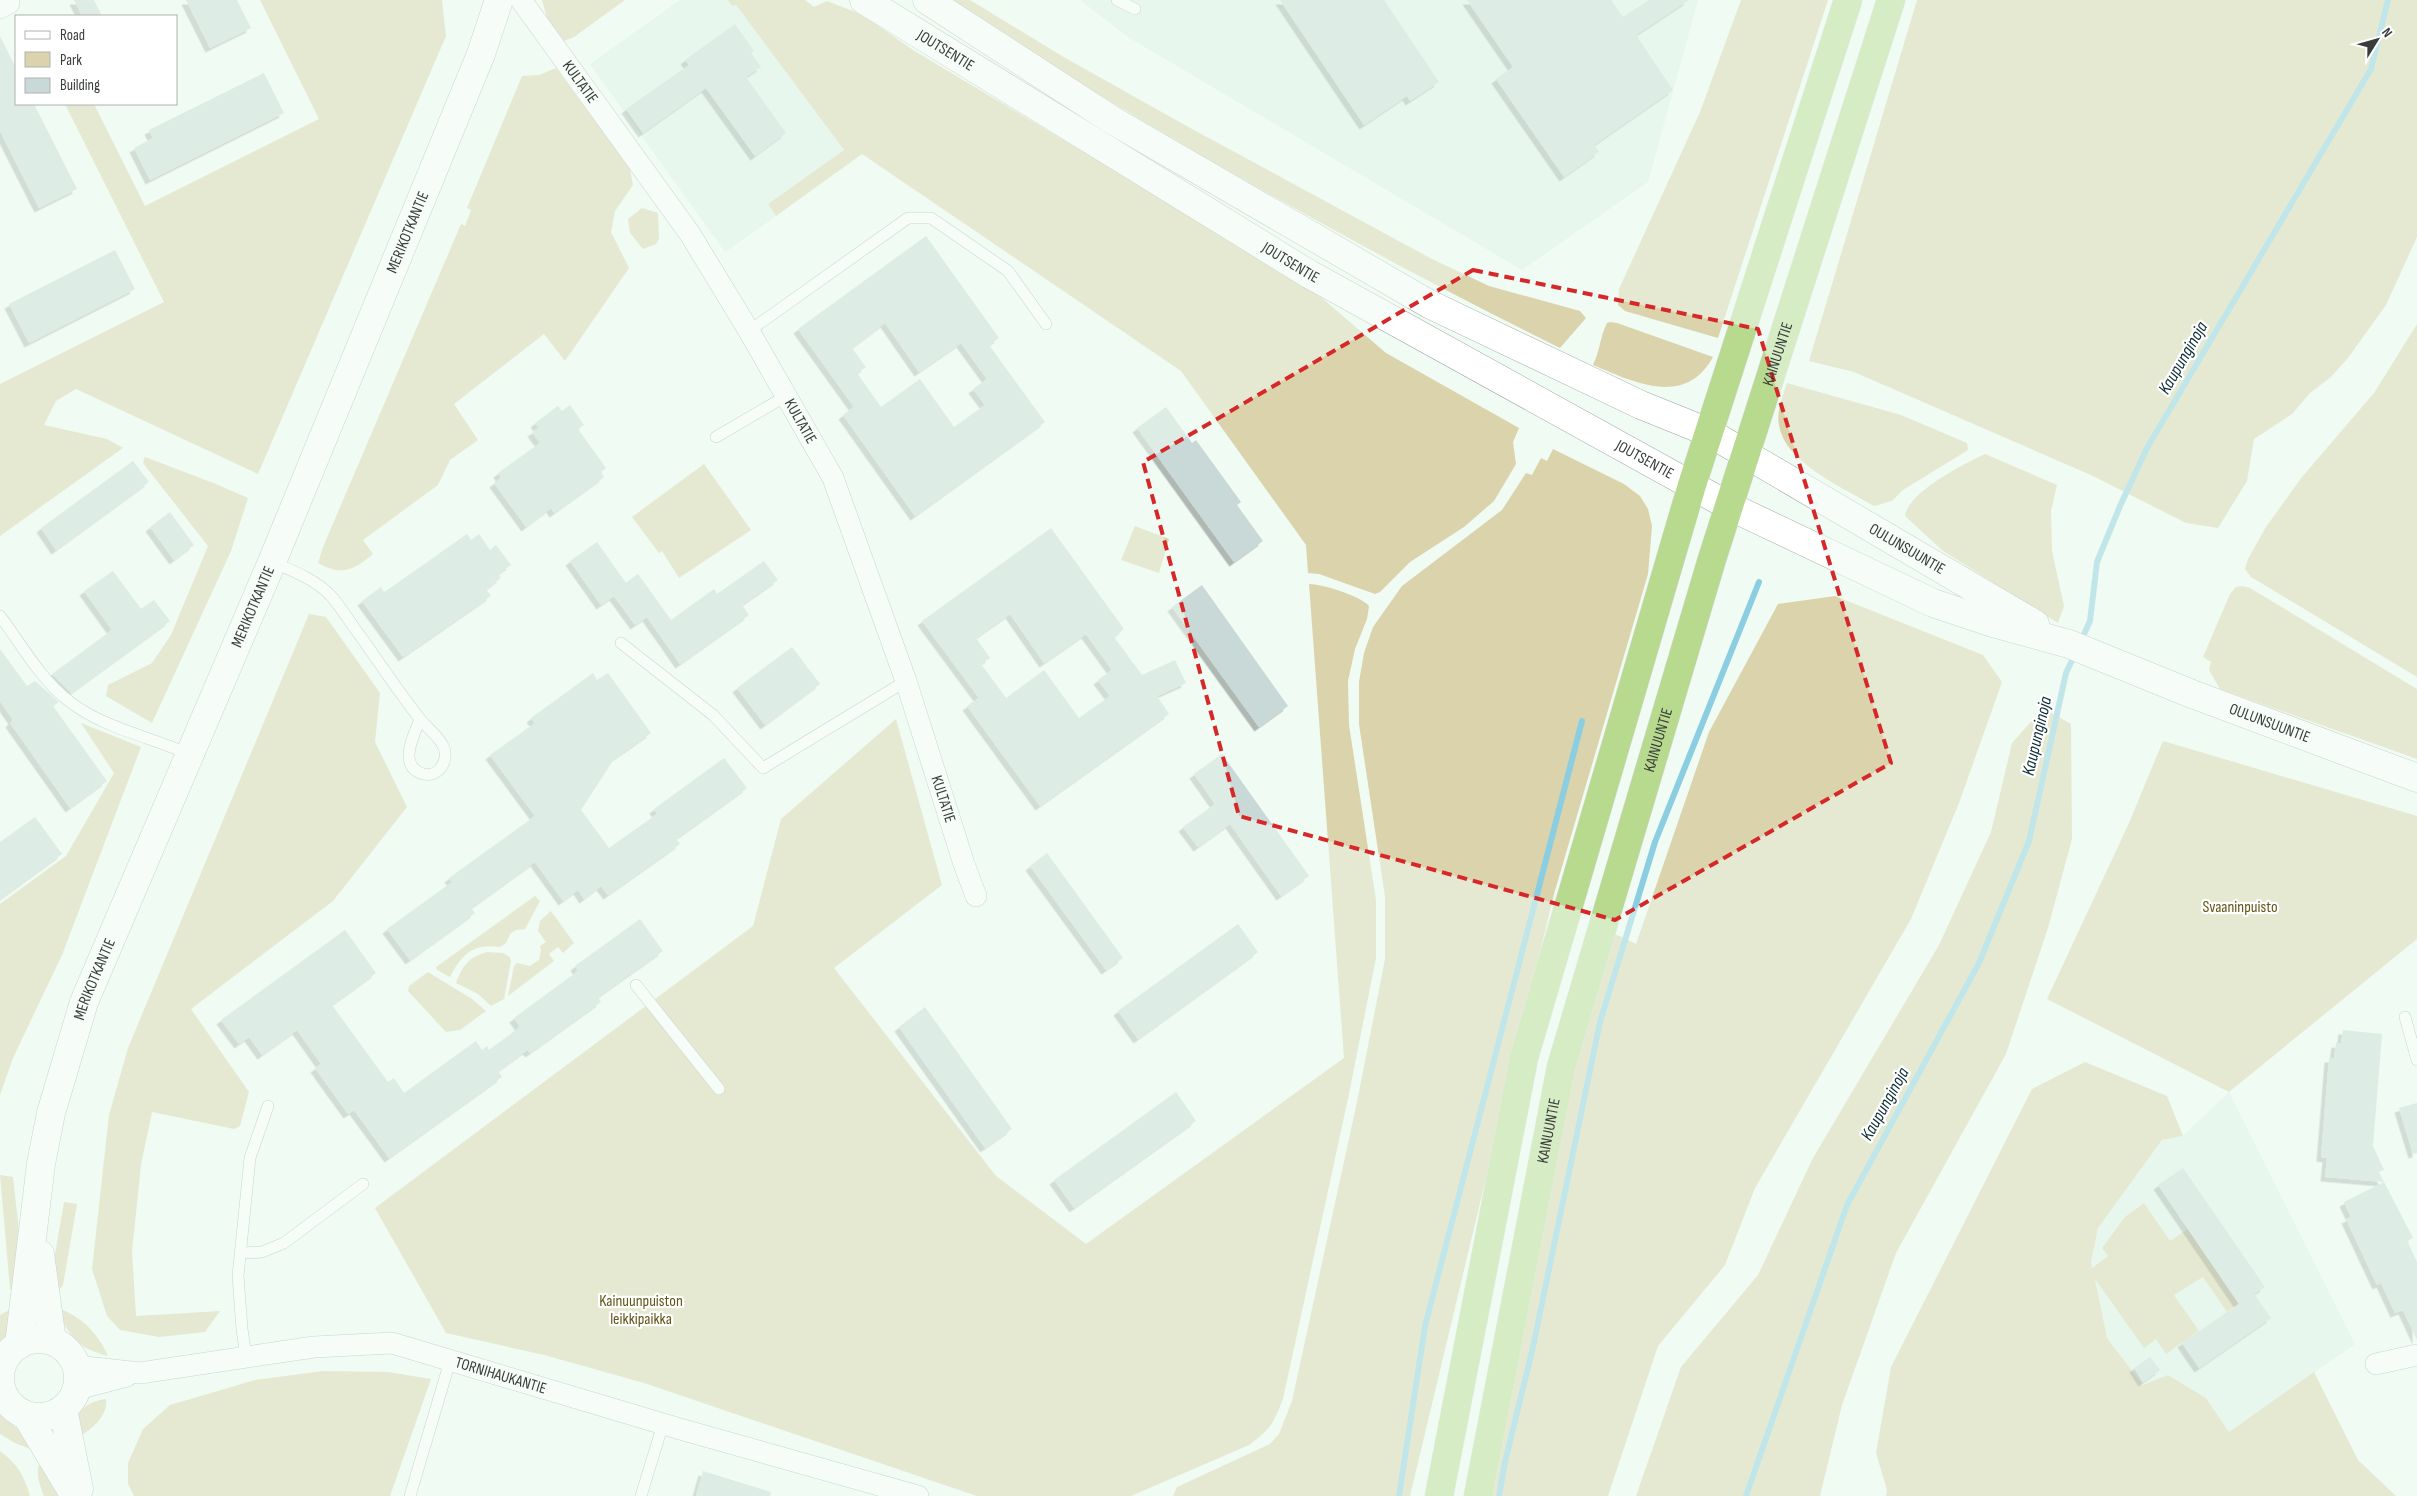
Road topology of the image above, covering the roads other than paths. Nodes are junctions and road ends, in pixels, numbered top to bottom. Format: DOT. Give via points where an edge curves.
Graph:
graph roads {
  1 [pos="498,0"];
  2 [pos="521,0"];
  3 [pos="864,0"];
  4 [pos="927,0"];
  5 [pos="1117,0"];
  6 [pos="1848,0"];
  7 [pos="1891,0"];
  8 [pos="1135,9"];
  9 [pos="1046,324"];
  10 [pos="749,331"];
  11 [pos="786,396"];
  12 [pos="1708,432"];
  13 [pos="716,436"];
  14 [pos="1746,452"];
  15 [pos="1692,485"];
  16 [pos="1730,506"];
  17 [pos="272,562"];
  18 [pos="1998,614"];
  19 [pos="0,616"];
  20 [pos="621,644"];
  21 [pos="906,681"];
  22 [pos="420,719"];
  23 [pos="189,754"];
  24 [pos="2417,778"];
  25 [pos="976,896"];
  26 [pos="636,985"];
  27 [pos="2405,1017"];
  28 [pos="2417,1060"];
  29 [pos="720,1089"];
  30 [pos="268,1106"];
  31 [pos="363,1184"];
  32 [pos="36,1220"];
  33 [pos="241,1253"];
  34 [pos="52,1342"];
  35 [pos="2417,1355"];
  36 [pos="246,1357"];
  37 [pos="450,1361"];
  38 [pos="2376,1364"];
  39 [pos="5,1369"];
  40 [pos="72,1388"];
  41 [pos="26,1415"];
  42 [pos="663,1424"];
  43 [pos="75,1496"];
  44 [pos="80,1496"];
  45 [pos="410,1496"];
  46 [pos="641,1496"];
  47 [pos="918,1496"];
  48 [pos="1439,1496"];
  49 [pos="1478,1496"];
  1 -- 17 [label="main road, MERIKOTKANTIE" via="481,54"];
  2 -- 10 [label="street, KULTATIE" via="690,234"];
  3 -- 15 [label="main road, JOUTSENTIE" via="1310,274"];
  4 -- 12 [label="main road, JOUTSENTIE" via="1112,120 1429,304 1641,405"];
  5 -- 8 [label="lane"];
  6 -- 12 [label="highway"];
  7 -- 14 [label="highway, KAINUUNTIE"];
  9 -- 10 [label="lane" via="1008,272 931,218 908,218"];
  10 -- 11 [label="street, KULTATIE"];
  11 -- 13 [label="lane"];
  11 -- 21 [label="street, KULTATIE" via="833,478"];
  12 -- 14 [label="main road, JOUTSENTIE"];
  12 -- 15 [label="highway"];
  14 -- 16 [label="highway, KAINUUNTIE"];
  14 -- 18 [label="main road, OULUNSUUNTIE"];
  15 -- 16 [label="main road, JOUTSENTIE"];
  15 -- 48 [label="highway" via="1524,1058"];
  16 -- 18 [label="main road, OULUNSUUNTIE" via="1934,602"];
  16 -- 49 [label="highway, KAINUUNTIE" via="1561,1067"];
  17 -- 22 [label="lane" via="306,577 331,596"];
  17 -- 23 [label="main road, MERIKOTKANTIE"];
  18 -- 24 [label="main road, OULUNSUUNTIE" via="2192,694"];
  19 -- 23 [label="lane" via="45,679 70,702 100,720"];
  20 -- 21 [label="lane" via="713,715 763,768"];
  21 -- 25 [label="street, KULTATIE"];
  22 -- 22 [label="lane" via="408,750 408,760 415,770 425,775 434,774 444,764 444,746"];
  23 -- 32 [label="main road, MERIKOTKANTIE" via="81,1012 51,1113 41,1164"];
  26 -- 29 [label="lane"];
  27 -- 28 [label="lane"];
  30 -- 33 [label="lane" via="250,1158"];
  31 -- 33 [label="lane" via="284,1243 262,1252"];
  32 -- 34 [label="main road, MERIKOTKANTIE"];
  32 -- 39 [label="main road, MERIKOTKANTIE"];
  33 -- 36 [label="lane" via="238,1276"];
  34 -- 39 [label="main road" via="35,1340"];
  34 -- 40 [label="main road" via="63,1347"];
  35 -- 38 [label="street"];
  36 -- 37 [label="street, TORNIHAUKANTIE" via="314,1347 392,1343"];
  36 -- 40 [label="street, TORNIHAUKANTIE" via="140,1373"];
  37 -- 42 [label="street, TORNIHAUKANTIE"];
  37 -- 45 [label="lane"];
  39 -- 41 [label="main road" via="6,1399"];
  40 -- 41 [label="main road" via="47,1417"];
  40 -- 44 [label="main road"];
  41 -- 43 [label="main road"];
  42 -- 46 [label="lane"];
  42 -- 47 [label="street, TORNIHAUKANTIE"];
}
